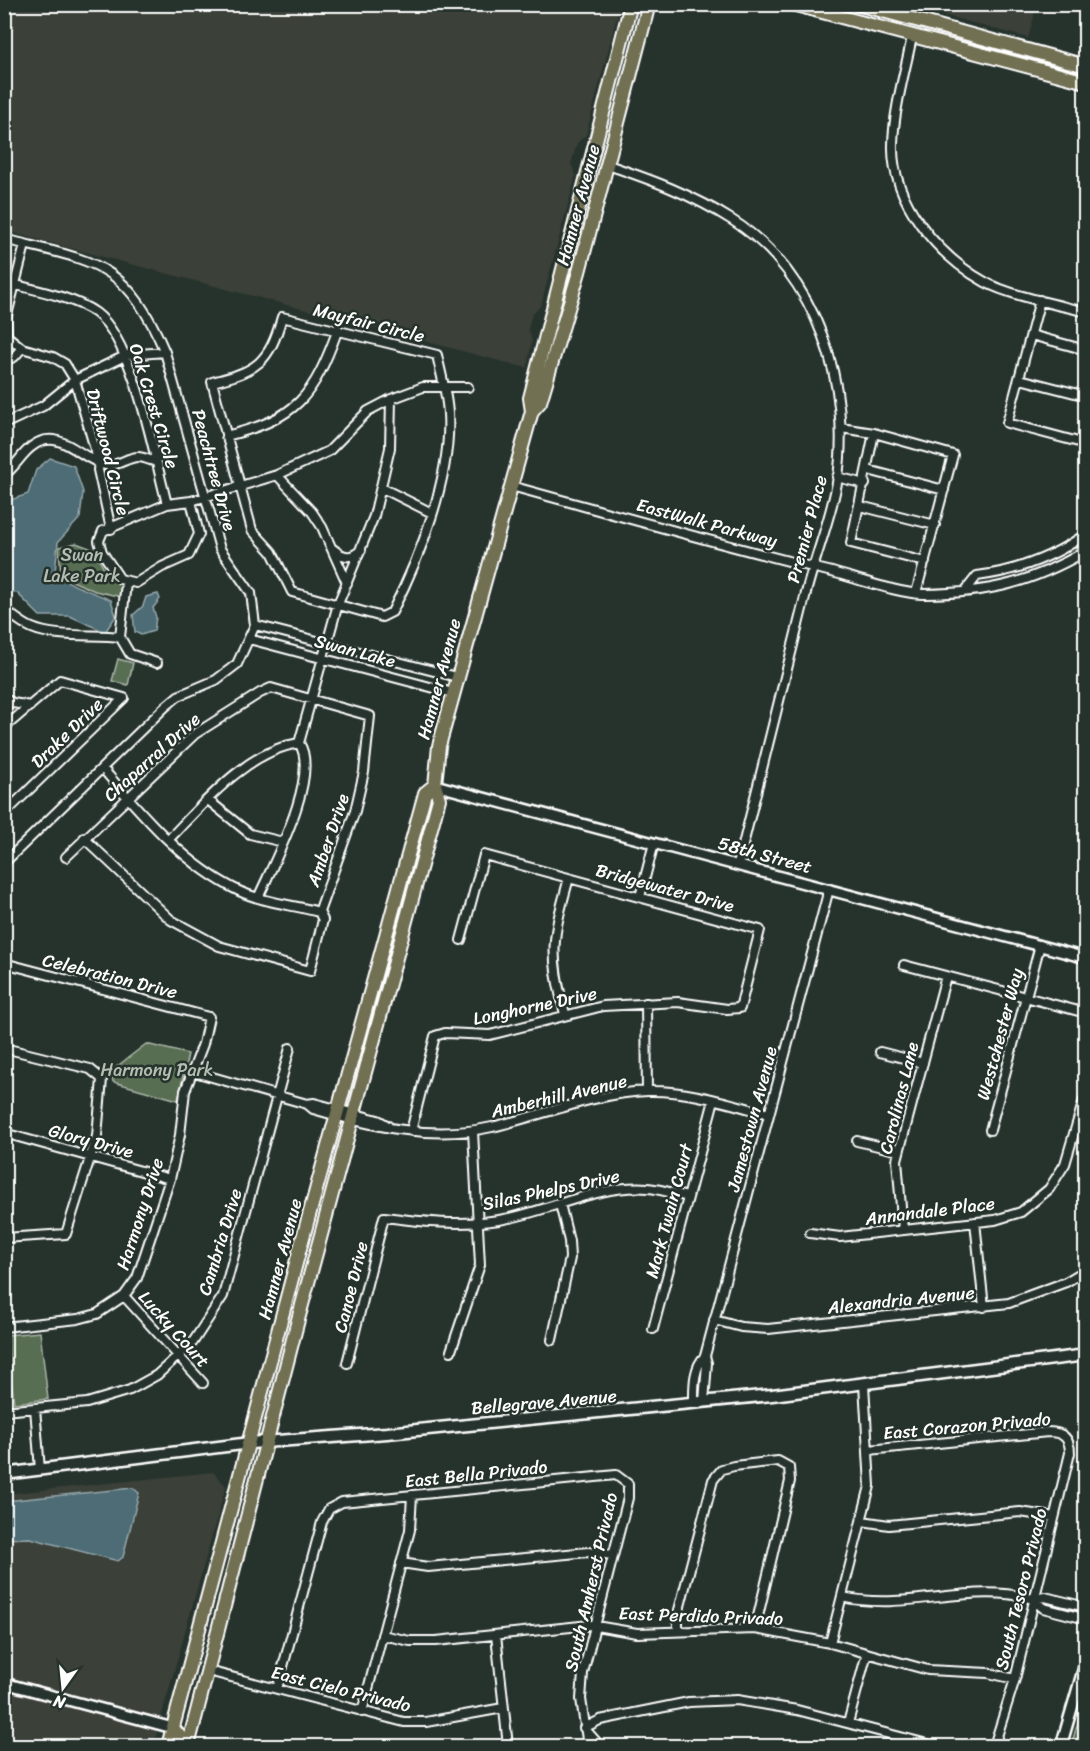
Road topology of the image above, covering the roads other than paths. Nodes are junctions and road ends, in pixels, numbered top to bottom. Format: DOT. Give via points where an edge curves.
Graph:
graph roads {
  1 [pos="631,4"];
  2 [pos="649,4"];
  3 [pos="792,4"];
  4 [pos="857,4"];
  5 [pos="912,37"];
  6 [pos="1086,66"];
  7 [pos="1086,82"];
  8 [pos="608,165"];
  9 [pos="4,239"];
  10 [pos="25,245"];
  11 [pos="4,282"];
  12 [pos="14,285"];
  13 [pos="4,290"];
  14 [pos="1040,300"];
  15 [pos="1086,312"];
  16 [pos="549,326"];
  17 [pos="339,329"];
  18 [pos="1031,335"];
  19 [pos="22,348"];
  20 [pos="1086,350"];
  21 [pos="165,352"];
  22 [pos="127,355"];
  23 [pos="4,361"];
  24 [pos="1020,379"];
  25 [pos="75,380"];
  26 [pos="444,387"];
  27 [pos="468,387"];
  28 [pos="544,391"];
  29 [pos="1086,396"];
  30 [pos="391,399"];
  31 [pos="532,411"];
  32 [pos="4,424"];
  33 [pos="841,428"];
  34 [pos="874,434"];
  35 [pos="226,436"];
  36 [pos="1086,444"];
  37 [pos="156,462"];
  38 [pos="99,463"];
  39 [pos="868,470"];
  40 [pos="4,475"];
  41 [pos="277,475"];
  42 [pos="837,477"];
  43 [pos="865,484"];
  44 [pos="240,486"];
  45 [pos="511,486"];
  46 [pos="382,488"];
  47 [pos="944,490"];
  48 [pos="206,496"];
  49 [pos="190,501"];
  50 [pos="167,504"];
  51 [pos="860,506"];
  52 [pos="432,513"];
  53 [pos="935,525"];
  54 [pos="111,529"];
  55 [pos="1086,534"];
  56 [pos="332,548"];
  57 [pos="363,549"];
  58 [pos="1086,551"];
  59 [pos="925,562"];
  60 [pos="812,567"];
  61 [pos="126,583"];
  62 [pos="347,583"];
  63 [pos="966,590"];
  64 [pos="916,593"];
  65 [pos="338,604"];
  66 [pos="4,610"];
  67 [pos="255,625"];
  68 [pos="120,637"];
  69 [pos="249,639"];
  70 [pos="326,644"];
  71 [pos="322,658"];
  72 [pos="157,663"];
  73 [pos="457,677"];
  74 [pos="453,693"];
  75 [pos="4,698"];
  76 [pos="311,699"];
  77 [pos="30,706"];
  78 [pos="370,716"];
  79 [pos="4,728"];
  80 [pos="299,743"];
  81 [pos="103,769"];
  82 [pos="435,785"];
  83 [pos="128,798"];
  84 [pos="208,800"];
  85 [pos="4,814"];
  86 [pos="84,838"];
  87 [pos="169,839"];
  88 [pos="283,842"];
  89 [pos="654,843"];
  90 [pos="66,857"];
  91 [pos="6,860"];
  92 [pos="738,865"];
  93 [pos="569,878"];
  94 [pos="829,889"];
  95 [pos="259,896"];
  96 [pos="640,897"];
  97 [pos="319,912"];
  98 [pos="461,940"];
  99 [pos="1040,945"];
  100 [pos="1086,957"];
  101 [pos="4,963"];
  102 [pos="904,965"];
  103 [pos="946,976"];
  104 [pos="1027,998"];
  105 [pos="646,1003"];
  106 [pos="740,1008"];
  107 [pos="1086,1013"];
  108 [pos="565,1014"];
  109 [pos="209,1017"];
  110 [pos="4,1048"];
  111 [pos="290,1048"];
  112 [pos="880,1052"];
  113 [pos="923,1063"];
  114 [pos="191,1071"];
  115 [pos="647,1091"];
  116 [pos="1086,1093"];
  117 [pos="277,1096"];
  118 [pos="714,1100"];
  119 [pos="339,1113"];
  120 [pos="769,1114"];
  121 [pos="354,1117"];
  122 [pos="990,1130"];
  123 [pos="411,1131"];
  124 [pos="473,1131"];
  125 [pos="4,1133"];
  126 [pos="856,1140"];
  127 [pos="899,1151"];
  128 [pos="91,1157"];
  129 [pos="170,1179"];
  130 [pos="688,1197"];
  131 [pos="560,1204"];
  132 [pos="384,1217"];
  133 [pos="477,1222"];
  134 [pos="975,1222"];
  135 [pos="903,1230"];
  136 [pos="810,1233"];
  137 [pos="4,1238"];
  138 [pos="1086,1270"];
  139 [pos="124,1296"];
  140 [pos="984,1307"];
  141 [pos="714,1320"];
  142 [pos="4,1328"];
  143 [pos="653,1329"];
  144 [pos="552,1340"];
  145 [pos="451,1351"];
  146 [pos="178,1355"];
  147 [pos="1086,1355"];
  148 [pos="347,1364"];
  149 [pos="203,1383"];
  150 [pos="864,1384"];
  151 [pos="699,1403"];
  152 [pos="34,1408"];
  153 [pos="4,1411"];
  154 [pos="1066,1437"];
  155 [pos="268,1441"];
  156 [pos="250,1443"];
  157 [pos="869,1450"];
  158 [pos="40,1470"];
  159 [pos="4,1474"];
  160 [pos="626,1480"];
  161 [pos="412,1495"];
  162 [pos="1054,1517"];
  163 [pos="862,1521"];
  164 [pos="614,1555"];
  165 [pos="401,1563"];
  166 [pos="842,1597"];
  167 [pos="1033,1599"];
  168 [pos="1086,1607"];
  169 [pos="1086,1619"];
  170 [pos="595,1625"];
  171 [pos="755,1629"];
  172 [pos="678,1631"];
  173 [pos="382,1635"];
  174 [pos="496,1635"];
  175 [pos="830,1643"];
  176 [pos="867,1653"];
  177 [pos="1086,1659"];
  178 [pos="208,1671"];
  179 [pos="1015,1679"];
  180 [pos="4,1683"];
  181 [pos="277,1689"];
  182 [pos="503,1708"];
  183 [pos="362,1712"];
  184 [pos="848,1723"];
  185 [pos="173,1728"];
  186 [pos="584,1728"];
  187 [pos="168,1746"];
  188 [pos="179,1746"];
  189 [pos="188,1746"];
  190 [pos="508,1746"];
  191 [pos="588,1746"];
  192 [pos="600,1746"];
  193 [pos="935,1746"];
  194 [pos="994,1746"];
  195 [pos="1061,1746"];
  1 -- 16 [label="main road, Hamner Avenue"];
  2 -- 8 [label="main road, Hamner Avenue"];
  3 -- 5 [label="main road"];
  4 -- 6 [label="main road"];
  5 -- 7 [label="main road"];
  5 -- 14 [label="street" via="892,145 904,193 934,244 986,283"];
  8 -- 28 [label="main road, Hamner Avenue"];
  8 -- 33 [label="street, Premier Place" via="678,189 734,221 767,248 795,281 819,326 833,370"];
  9 -- 10 [label="street, Peachtree Drive"];
  10 -- 12 [label="street"];
  10 -- 21 [label="street, Peachtree Drive" via="93,262 114,274 136,297"];
  11 -- 12 [label="street, Oak Crest Circle"];
  12 -- 13 [label="street"];
  12 -- 19 [label="street" via="6,319 7,336"];
  12 -- 22 [label="street, Oak Crest Circle" via="79,304 96,313 115,332"];
  14 -- 15 [label="street"];
  14 -- 18 [label="street"];
  16 -- 28 [label="main road" via="553,336 541,379"];
  16 -- 31 [label="main road, Hamner Avenue" via="530,398"];
  17 -- 26 [label="street, Mayfair Circle" via="437,355"];
  17 -- 35 [label="street" via="313,387 287,413 269,424"];
  17 -- 35 [label="street, Mayfair Circle" via="282,317 275,341 261,363 237,376 212,382"];
  18 -- 20 [label="street"];
  18 -- 24 [label="street"];
  19 -- 23 [label="street"];
  19 -- 25 [label="street, Driftwood Circle" via="65,364"];
  21 -- 22 [label="street"];
  21 -- 48 [label="street, Peachtree Drive"];
  22 -- 25 [label="street"];
  22 -- 37 [label="street, Oak Crest Circle"];
  24 -- 29 [label="street"];
  24 -- 36 [label="street" via="1007,423"];
  25 -- 32 [label="street" via="43,406"];
  25 -- 38 [label="street, Driftwood Circle"];
  26 -- 27 [label="street"];
  26 -- 30 [label="street" via="423,387"];
  26 -- 52 [label="street" via="448,415 444,463"];
  28 -- 31 [label="main road, Hamner Avenue"];
  30 -- 41 [label="street" via="368,411 329,451"];
  30 -- 46 [label="street" via="390,448"];
  31 -- 45 [label="main road, Hamner Avenue"];
  33 -- 34 [label="street"];
  33 -- 42 [label="street, Premier Place"];
  34 -- 39 [label="street"];
  34 -- 47 [label="street" via="953,455"];
  35 -- 44 [label="street"];
  37 -- 38 [label="street" via="138,457 109,466"];
  37 -- 50 [label="street, Oak Crest Circle"];
  38 -- 40 [label="street" via="78,448 55,440 44,441 33,445"];
  38 -- 54 [label="street, Driftwood Circle"];
  39 -- 43 [label="street"];
  39 -- 47 [label="street"];
  41 -- 44 [label="street"];
  41 -- 56 [label="street" via="312,512"];
  42 -- 43 [label="street"];
  42 -- 60 [label="street, Premier Place"];
  43 -- 51 [label="street"];
  44 -- 48 [label="street"];
  44 -- 65 [label="street" via="252,530 272,552 292,592"];
  45 -- 60 [label="street, EastWalk Parkway"];
  45 -- 73 [label="main road, Hamner Avenue"];
  46 -- 52 [label="street"];
  46 -- 57 [label="street"];
  47 -- 53 [label="street"];
  48 -- 49 [label="street"];
  48 -- 67 [label="street, Peachtree Drive" via="220,549 251,593"];
  49 -- 50 [label="street"];
  49 -- 61 [label="street" via="199,534 189,555 136,583"];
  50 -- 54 [label="street"];
  51 -- 53 [label="street"];
  51 -- 59 [label="street" via="851,543"];
  52 -- 65 [label="street" via="424,543 392,612 382,617"];
  53 -- 59 [label="street"];
  54 -- 61 [label="street" via="103,531 99,541 113,572"];
  55 -- 63 [label="street" via="1025,566 977,576"];
  56 -- 57 [label="street" via="341,556 350,557"];
  56 -- 62 [label="street"];
  57 -- 62 [label="street"];
  58 -- 63 [label="street, EastWalk Parkway" via="1022,582"];
  59 -- 64 [label="street"];
  60 -- 64 [label="street, EastWalk Parkway"];
  60 -- 92 [label="street, Premier Place"];
  61 -- 68 [label="street"];
  62 -- 65 [label="street"];
  63 -- 64 [label="street, EastWalk Parkway"];
  65 -- 70 [label="street"];
  66 -- 68 [label="street" via="28,627 42,631"];
  67 -- 69 [label="street"];
  67 -- 70 [label="street, Swan Lake"];
  68 -- 72 [label="street" via="130,654"];
  69 -- 71 [label="street, Swan Lake"];
  69 -- 81 [label="street" via="237,664 216,680 178,696"];
  70 -- 71 [label="street"];
  70 -- 73 [label="street, Swan Lake"];
  71 -- 74 [label="street, Swan Lake"];
  71 -- 76 [label="street"];
  73 -- 74 [label="main road, Hamner Avenue"];
  74 -- 82 [label="main road, Hamner Avenue" via="439,746"];
  75 -- 77 [label="street"];
  76 -- 78 [label="street, Chaparral Drive"];
  76 -- 80 [label="street"];
  76 -- 83 [label="street, Chaparral Drive" via="271,688 260,693 195,734"];
  77 -- 79 [label="street"];
  77 -- 85 [label="street, Drake Drive" via="60,680 124,698"];
  78 -- 97 [label="street, Amber Drive" via="356,811"];
  80 -- 84 [label="street" via="284,745 246,768"];
  80 -- 88 [label="street" via="304,750 304,780"];
  81 -- 83 [label="street"];
  81 -- 91 [label="street"];
  82 -- 89 [label="street, 58th Street"];
  82 -- 119 [label="main road, Hamner Avenue" via="425,793"];
  82 -- 121 [label="main road, Hamner Avenue" via="440,800"];
  83 -- 86 [label="street, Chaparral Drive"];
  83 -- 87 [label="street"];
  84 -- 87 [label="street"];
  84 -- 88 [label="street" via="250,834"];
  86 -- 90 [label="street, Chaparral Drive"];
  86 -- 97 [label="street, Amber Drive" via="171,920 219,946 310,971 323,920"];
  87 -- 95 [label="street" via="208,873 240,892"];
  88 -- 95 [label="street"];
  89 -- 92 [label="street, 58th Street"];
  89 -- 96 [label="street"];
  92 -- 94 [label="street, 58th Street"];
  93 -- 96 [label="street, Bridgewater Drive"];
  93 -- 98 [label="street, Bridgewater Drive" via="484,855"];
  93 -- 108 [label="street" via="553,944 554,974"];
  94 -- 99 [label="street, 58th Street"];
  94 -- 120 [label="street, Jamestown Avenue"];
  95 -- 97 [label="street"];
  96 -- 106 [label="street, Bridgewater Drive" via="760,930"];
  99 -- 100 [label="street, 58th Street"];
  99 -- 104 [label="street, Westchester Way"];
  101 -- 109 [label="street, Celebration Drive"];
  102 -- 103 [label="street"];
  103 -- 104 [label="street"];
  103 -- 113 [label="street, Carolinas Lane"];
  104 -- 107 [label="street"];
  104 -- 122 [label="street, Westchester Way"];
  105 -- 106 [label="street, Longhorne Drive"];
  105 -- 108 [label="street, Longhorne Drive"];
  105 -- 115 [label="street"];
  108 -- 123 [label="street, Longhorne Drive" via="490,1035 435,1036"];
  109 -- 114 [label="street, Harmony Drive"];
  110 -- 128 [label="street" via="90,1070 102,1079 97,1136"];
  111 -- 117 [label="street, Cambria Drive"];
  112 -- 113 [label="street"];
  113 -- 127 [label="street, Carolinas Lane"];
  114 -- 117 [label="street, Amberhill Avenue"];
  114 -- 129 [label="street, Harmony Drive"];
  115 -- 118 [label="street, Amberhill Avenue"];
  115 -- 124 [label="street, Amberhill Avenue" via="592,1100"];
  116 -- 134 [label="street, Annandale Place" via="1069,1154 1049,1189 1021,1212"];
  117 -- 119 [label="street, Amberhill Avenue" via="314,1103"];
  117 -- 146 [label="street, Cambria Drive" via="223,1296 194,1342"];
  118 -- 120 [label="street, Amberhill Avenue"];
  118 -- 130 [label="street, Mark Twain Court"];
  119 -- 121 [label="street, Amberhill Avenue"];
  119 -- 156 [label="main road, Hamner Avenue"];
  120 -- 141 [label="street, Jamestown Avenue"];
  121 -- 123 [label="street, Amberhill Avenue" via="375,1127"];
  121 -- 155 [label="main road, Hamner Avenue"];
  123 -- 124 [label="street, Amberhill Avenue"];
  124 -- 133 [label="street"];
  125 -- 128 [label="street, Glory Drive"];
  126 -- 127 [label="street"];
  127 -- 135 [label="street, Carolinas Lane" via="897,1175"];
  128 -- 129 [label="street, Glory Drive"];
  128 -- 137 [label="street" via="66,1234"];
  129 -- 139 [label="street, Harmony Drive" via="137,1278"];
  130 -- 131 [label="street, Silas Phelps Drive" via="649,1188 628,1188"];
  130 -- 143 [label="street, Mark Twain Court"];
  131 -- 133 [label="street, Silas Phelps Drive"];
  131 -- 144 [label="street" via="570,1258"];
  132 -- 133 [label="street, Silas Phelps Drive" via="422,1223"];
  132 -- 148 [label="street, Canoe Drive"];
  133 -- 145 [label="street" via="480,1265"];
  134 -- 135 [label="street, Annandale Place"];
  134 -- 140 [label="street"];
  135 -- 136 [label="street, Annandale Place" via="840,1237"];
  138 -- 140 [label="street, Alexandria Avenue" via="1035,1296"];
  139 -- 142 [label="street, Harmony Drive" via="97,1314"];
  139 -- 146 [label="street, Lucky Court"];
  140 -- 141 [label="street, Alexandria Avenue" via="768,1329"];
  141 -- 151 [label="street, Jamestown Avenue"];
  146 -- 149 [label="street, Lucky Court"];
  146 -- 152 [label="street, Cambria Drive" via="157,1375 130,1390 87,1403"];
  147 -- 150 [label="main road, Bellegrave Avenue"];
  150 -- 151 [label="main road, Bellegrave Avenue"];
  150 -- 157 [label="street"];
  151 -- 155 [label="main road, Bellegrave Avenue"];
  152 -- 153 [label="street, Cambria Drive"];
  152 -- 158 [label="street"];
  154 -- 157 [label="street, East Corazon Privado" via="1048,1432"];
  154 -- 162 [label="street, South Tesoro Privado" via="1070,1453"];
  155 -- 156 [label="main road, Bellegrave Avenue"];
  155 -- 178 [label="main road, Hamner Avenue"];
  156 -- 158 [label="main road, Bellegrave Avenue"];
  156 -- 185 [label="main road, Hamner Avenue"];
  157 -- 163 [label="street" via="870,1485"];
  158 -- 159 [label="main road, Bellegrave Avenue"];
  160 -- 161 [label="street, East Bella Privado" via="612,1475"];
  160 -- 164 [label="street, South Amherst Privado" via="628,1498"];
  161 -- 165 [label="street" via="412,1519"];
  161 -- 181 [label="street, East Bella Privado" via="342,1502 329,1509 322,1522"];
  162 -- 163 [label="street" via="1020,1512 889,1525"];
  162 -- 167 [label="street, South Tesoro Privado"];
  163 -- 166 [label="street"];
  164 -- 165 [label="street" via="588,1552 428,1567"];
  164 -- 170 [label="street, South Amherst Privado"];
  165 -- 173 [label="street"];
  166 -- 167 [label="street" via="891,1603 1001,1593"];
  166 -- 175 [label="street"];
  167 -- 168 [label="street" via="1045,1597"];
  167 -- 169 [label="street" via="1043,1608"];
  167 -- 179 [label="street, South Tesoro Privado"];
  170 -- 172 [label="street, East Perdido Privado" via="637,1633"];
  170 -- 174 [label="street, East Perdido Privado"];
  170 -- 186 [label="street, South Amherst Privado" via="581,1686"];
  171 -- 172 [label="street, East Perdido Privado"];
  171 -- 172 [label="street" via="791,1476 786,1464 773,1461 722,1470 710,1488 678,1614"];
  171 -- 175 [label="street, East Perdido Privado"];
  173 -- 174 [label="street, East Perdido Privado" via="423,1641"];
  173 -- 183 [label="street"];
  174 -- 182 [label="street"];
  175 -- 176 [label="street, East Perdido Privado"];
  176 -- 179 [label="street, East Perdido Privado" via="928,1670 988,1673"];
  176 -- 184 [label="street"];
  177 -- 195 [label="street"];
  178 -- 181 [label="street, East Cielo Privado"];
  178 -- 189 [label="main road, Hamner Avenue"];
  179 -- 194 [label="street, South Tesoro Privado"];
  180 -- 185 [label="street"];
  181 -- 183 [label="street, East Cielo Privado"];
  182 -- 183 [label="street, East Cielo Privado" via="419,1722"];
  182 -- 190 [label="street"];
  184 -- 186 [label="street" via="783,1706 721,1700 657,1708 600,1720"];
  184 -- 193 [label="street"];
  185 -- 187 [label="main road, Hamner Avenue"];
  185 -- 188 [label="main road" via="181,1738"];
  186 -- 191 [label="street, South Amherst Privado"];
  186 -- 192 [label="street"];
}
